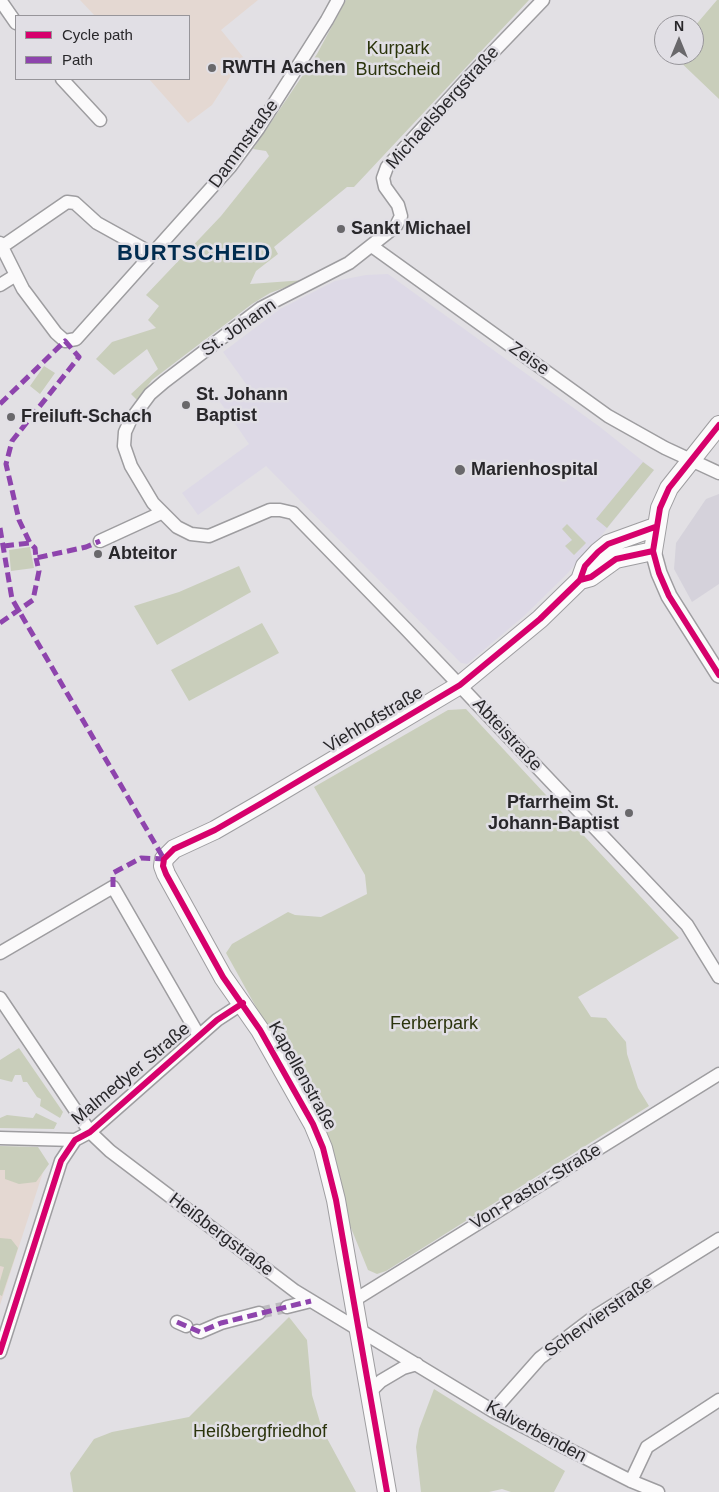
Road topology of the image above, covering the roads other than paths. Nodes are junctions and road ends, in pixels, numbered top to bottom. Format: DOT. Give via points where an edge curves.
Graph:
graph roads {
  1 [pos="0,0"];
  2 [pos="338,0"];
  3 [pos="543,0"];
  4 [pos="15,21"];
  5 [pos="63,80"];
  6 [pos="100,120"];
  7 [pos="1,245"];
  8 [pos="373,247"];
  9 [pos="153,254"];
  10 [pos="16,275"];
  11 [pos="0,285"];
  12 [pos="719,425"];
  13 [pos="692,460"];
  14 [pos="719,473"];
  15 [pos="161,513"];
  16 [pos="655,527"];
  17 [pos="100,541"];
  18 [pos="653,550"];
  19 [pos="580,580"];
  20 [pos="719,675"];
  21 [pos="460,685"];
  22 [pos="164,859"];
  23 [pos="0,953"];
  24 [pos="719,977"];
  25 [pos="0,998"];
  26 [pos="243,1003"];
  27 [pos="199,1036"];
  28 [pos="719,1074"];
  29 [pos="90,1132"];
  30 [pos="0,1138"];
  31 [pos="75,1140"];
  32 [pos="719,1239"];
  33 [pos="311,1301"];
  34 [pos="354,1301"];
  35 [pos="287,1307"];
  36 [pos="259,1313"];
  37 [pos="187,1326"];
  38 [pos="358,1330"];
  39 [pos="0,1352"];
  40 [pos="417,1364"];
  41 [pos="369,1393"];
  42 [pos="719,1400"];
  43 [pos="493,1411"];
  44 [pos="631,1481"];
  45 [pos="387,1492"];
  46 [pos="658,1492"];
  1 -- 4 [label="street"];
  2 -- 9 [label="street, Dammstraße" via="245,146 211,190"];
  3 -- 8 [label="street, Michaelsbergstraße" via="386,167 385,187 398,205 401,216 396,226"];
  5 -- 6 [label="street"];
  7 -- 9 [label="street" via="67,202 75,203 97,223"];
  7 -- 10 [label="street"];
  8 -- 13 [label="street, Zeise" via="608,416"];
  8 -- 15 [label="street, St. Johann" via="349,263 261,308 164,382 140,407 125,432 124,446 131,466"];
  9 -- 10 [label="street, Dammstraße" via="76,339 65,341 56,334"];
  10 -- 11 [label="street"];
  12 -- 13 [label="main road"];
  13 -- 14 [label="street, Zeise"];
  13 -- 16 [label="main road" via="669,488"];
  15 -- 17 [label="street"];
  15 -- 21 [label="street, Abteistraße" via="191,534 209,536 267,511 293,513"];
  16 -- 18 [label="main road"];
  16 -- 19 [label="main road, Viehhofstraße" via="608,544 585,566"];
  18 -- 19 [label="main road, Viehhofstraße" via="616,559 591,577"];
  18 -- 20 [label="street" via="658,573 669,596"];
  19 -- 21 [label="main road, Viehhofstraße" via="540,619"];
  21 -- 22 [label="main road, Viehhofstraße" via="215,830 174,849"];
  21 -- 24 [label="street, Abteistraße" via="687,925"];
  22 -- 26 [label="main road, Kapellenstraße" via="166,874 223,977"];
  23 -- 27 [label="street" via="113,887"];
  25 -- 29 [label="street, Heißbergstraße"];
  26 -- 27 [label="street, Malmedyer Straße"];
  26 -- 34 [label="main road, Kapellenstraße" via="305,1110 323,1148"];
  27 -- 29 [label="street, Malmedyer Straße"];
  28 -- 34 [label="street, Von-Pastor-Straße"];
  29 -- 31 [label="street, Malmedyer Straße"];
  29 -- 33 [label="street, Heißbergstraße" via="118,1157"];
  30 -- 31 [label="street"];
  31 -- 39 [label="street, Malmedyer Straße" via="61,1161"];
  32 -- 43 [label="street, Schervierstraße" via="571,1334 540,1358"];
  33 -- 35 [label="street"];
  33 -- 38 [label="street, Heißbergstraße"];
  34 -- 38 [label="main road, Kapellenstraße"];
  36 -- 37 [label="street" via="200,1332"];
  38 -- 40 [label="street, Kalverbenden"];
  38 -- 41 [label="main road, Kapellenstraße"];
  40 -- 41 [label="street" via="381,1381"];
  40 -- 43 [label="street, Kalverbenden"];
  41 -- 45 [label="main road, Kapellenstraße"];
  42 -- 44 [label="street" via="647,1447"];
  43 -- 44 [label="street, Kalverbenden"];
  44 -- 46 [label="street, Kalverbenden"];
}
